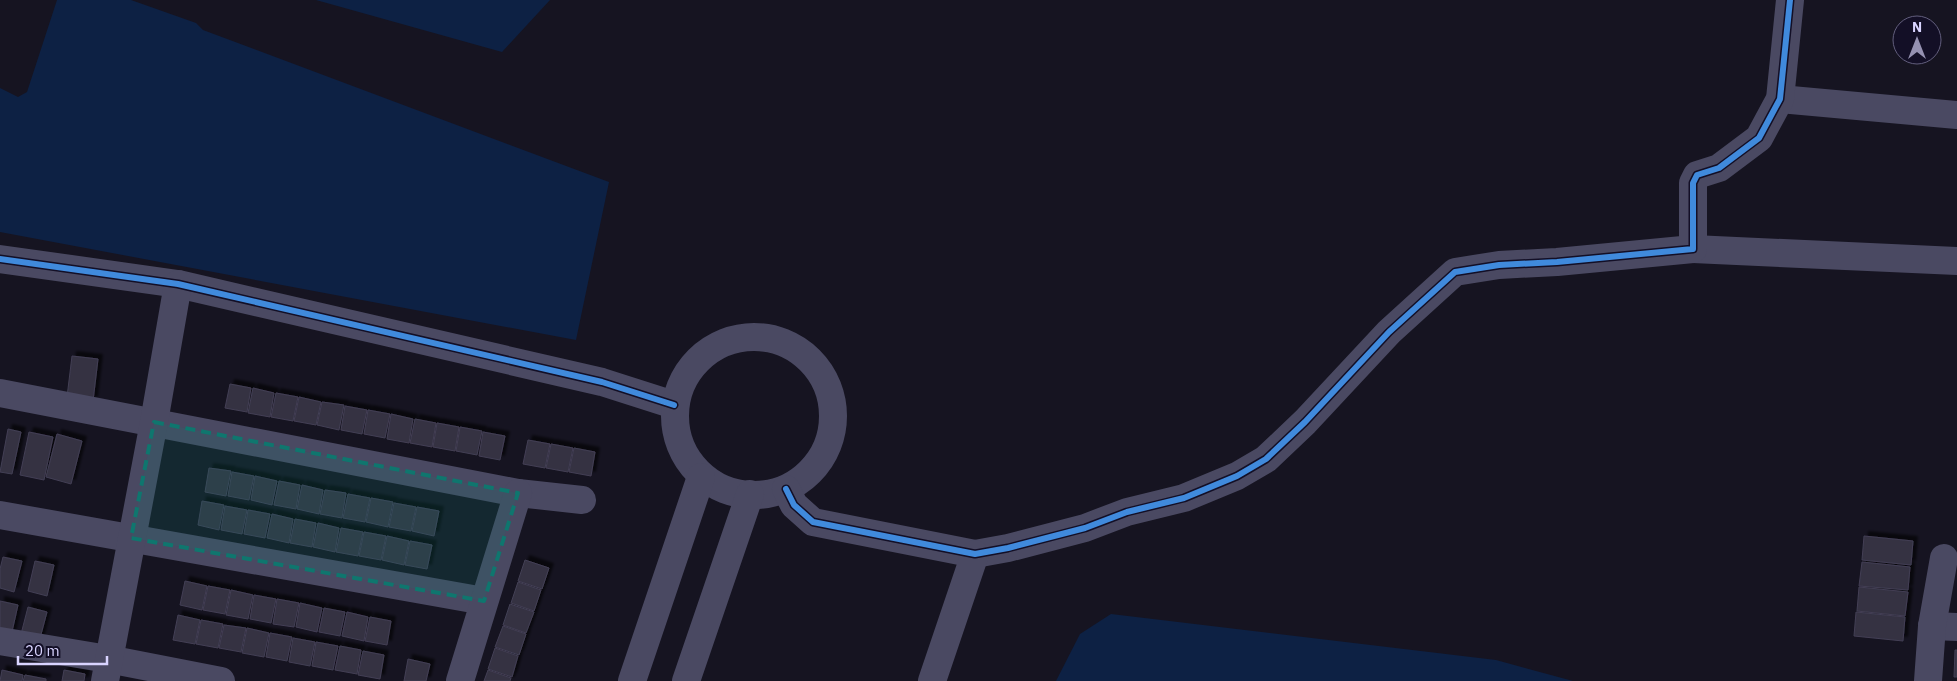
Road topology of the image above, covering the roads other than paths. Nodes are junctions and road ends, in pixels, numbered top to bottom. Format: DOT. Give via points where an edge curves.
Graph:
graph roads {
  1 [pos="1790,0"];
  2 [pos="1780,99"];
  3 [pos="1957,115"];
  4 [pos="1693,249"];
  5 [pos="0,259"];
  6 [pos="1957,261"];
  7 [pos="178,284"];
  8 [pos="0,393"];
  9 [pos="674,406"];
  10 [pos="154,422"];
  11 [pos="701,477"];
  12 [pos="786,489"];
  13 [pos="518,493"];
  14 [pos="750,494"];
  15 [pos="582,500"];
  16 [pos="0,515"];
  17 [pos="131,538"];
  18 [pos="976,554"];
  19 [pos="1944,558"];
  20 [pos="484,601"];
  21 [pos="1944,627"];
  22 [pos="0,641"];
  23 [pos="107,670"];
  24 [pos="221,681"];
  25 [pos="460,681"];
  26 [pos="632,681"];
  27 [pos="686,681"];
  28 [pos="932,681"];
  29 [pos="1928,681"];
  1 -- 2 [label="street"];
  2 -- 3 [label="street"];
  2 -- 4 [label="street" via="1759,138 1719,168 1697,175 1693,184"];
  4 -- 6 [label="street"];
  4 -- 18 [label="street" via="1499,265 1455,272 1389,332 1287,441 1266,459 1237,476 1184,498 1127,512 1085,528"];
  5 -- 7 [label="street"];
  7 -- 9 [label="street" via="602,382"];
  7 -- 10 [label="street"];
  8 -- 10 [label="street"];
  9 -- 11 [label="street" via="680,444"];
  9 -- 12 [label="street" via="685,377 713,349 734,341 759,338 785,343 803,354 820,372 832,394 834,421 827,445 814,468 797,485"];
  10 -- 13 [label="street"];
  10 -- 17 [label="street"];
  11 -- 14 [label="street"];
  11 -- 26 [label="street"];
  12 -- 14 [label="street" via="776,493"];
  12 -- 18 [label="street" via="794,505 812,522"];
  13 -- 15 [label="street"];
  13 -- 20 [label="street"];
  14 -- 27 [label="street"];
  16 -- 17 [label="street"];
  17 -- 20 [label="street"];
  17 -- 23 [label="street"];
  18 -- 28 [label="street"];
  19 -- 21 [label="street"];
  20 -- 25 [label="street"];
  21 -- 29 [label="street"];
  22 -- 23 [label="street"];
  23 -- 24 [label="street"];
}
